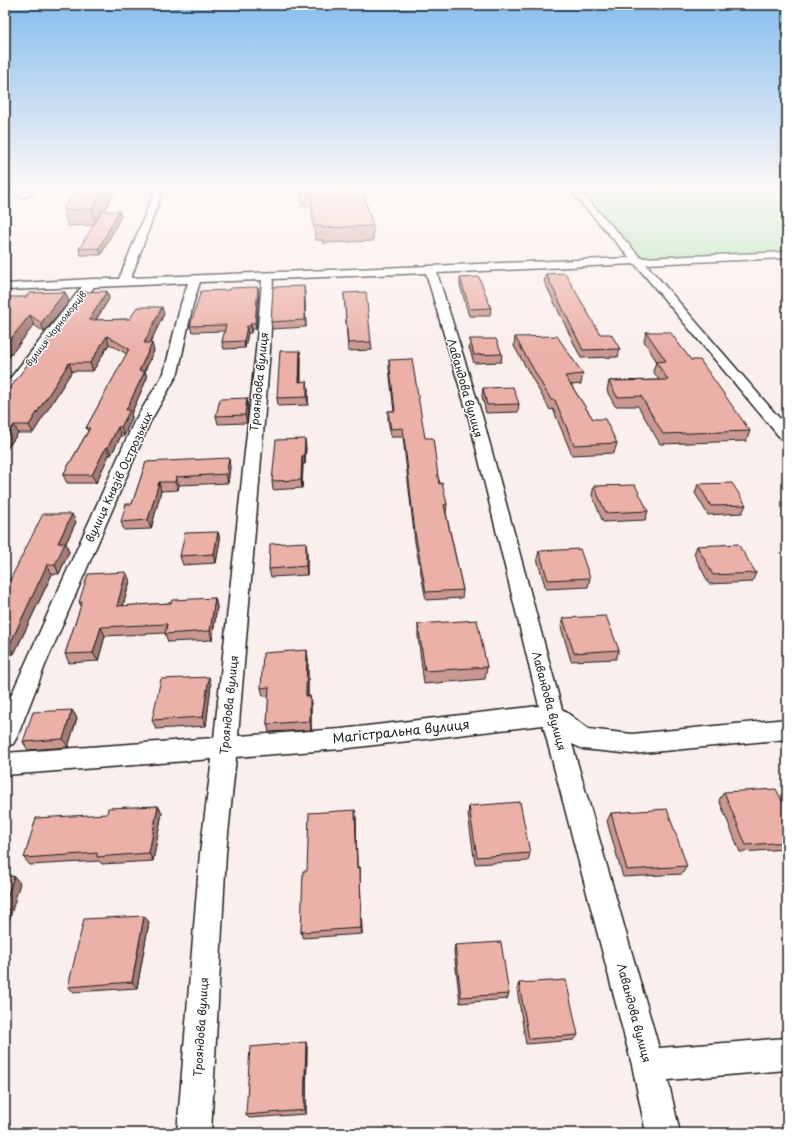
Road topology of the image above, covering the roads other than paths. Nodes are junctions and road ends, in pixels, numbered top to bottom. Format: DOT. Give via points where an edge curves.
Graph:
graph roads {
  1 [pos="139,243"];
  2 [pos="622,243"];
  3 [pos="787,255"];
  4 [pos="638,261"];
  5 [pos="430,269"];
  6 [pos="268,276"];
  7 [pos="195,280"];
  8 [pos="124,281"];
  9 [pos="92,282"];
  10 [pos="5,287"];
  11 [pos="5,394"];
  12 [pos="787,437"];
  13 [pos="552,714"];
  14 [pos="787,729"];
  15 [pos="5,737"];
  16 [pos="225,748"];
  17 [pos="5,764"];
  18 [pos="787,1054"];
  19 [pos="648,1065"];
  20 [pos="194,1133"];
  21 [pos="663,1133"];
  1 -- 8 [label="street"];
  2 -- 4 [label="street"];
  3 -- 4 [label="street"];
  4 -- 5 [label="street"];
  4 -- 12 [label="street"];
  5 -- 6 [label="street"];
  5 -- 13 [label="street, Лавандова вулиця" via="476,419"];
  6 -- 7 [label="street"];
  6 -- 16 [label="street, Трояндова вулиця"];
  7 -- 8 [label="street"];
  7 -- 15 [label="street, вулиця Князів Острозьких" via="171,372 142,422 35,663"];
  8 -- 9 [label="street"];
  9 -- 10 [label="street"];
  9 -- 11 [label="street, вулиця Чорноморців"];
  13 -- 14 [label="street" via="583,739 632,744"];
  13 -- 16 [label="street, Магістральна вулиця" via="341,739"];
  13 -- 19 [label="street, Лавандова вулиця"];
  16 -- 17 [label="street, Магістральна вулиця"];
  16 -- 20 [label="street, Трояндова вулиця" via="213,853"];
  18 -- 19 [label="street"];
  19 -- 21 [label="street, Лавандова вулиця"];
}
